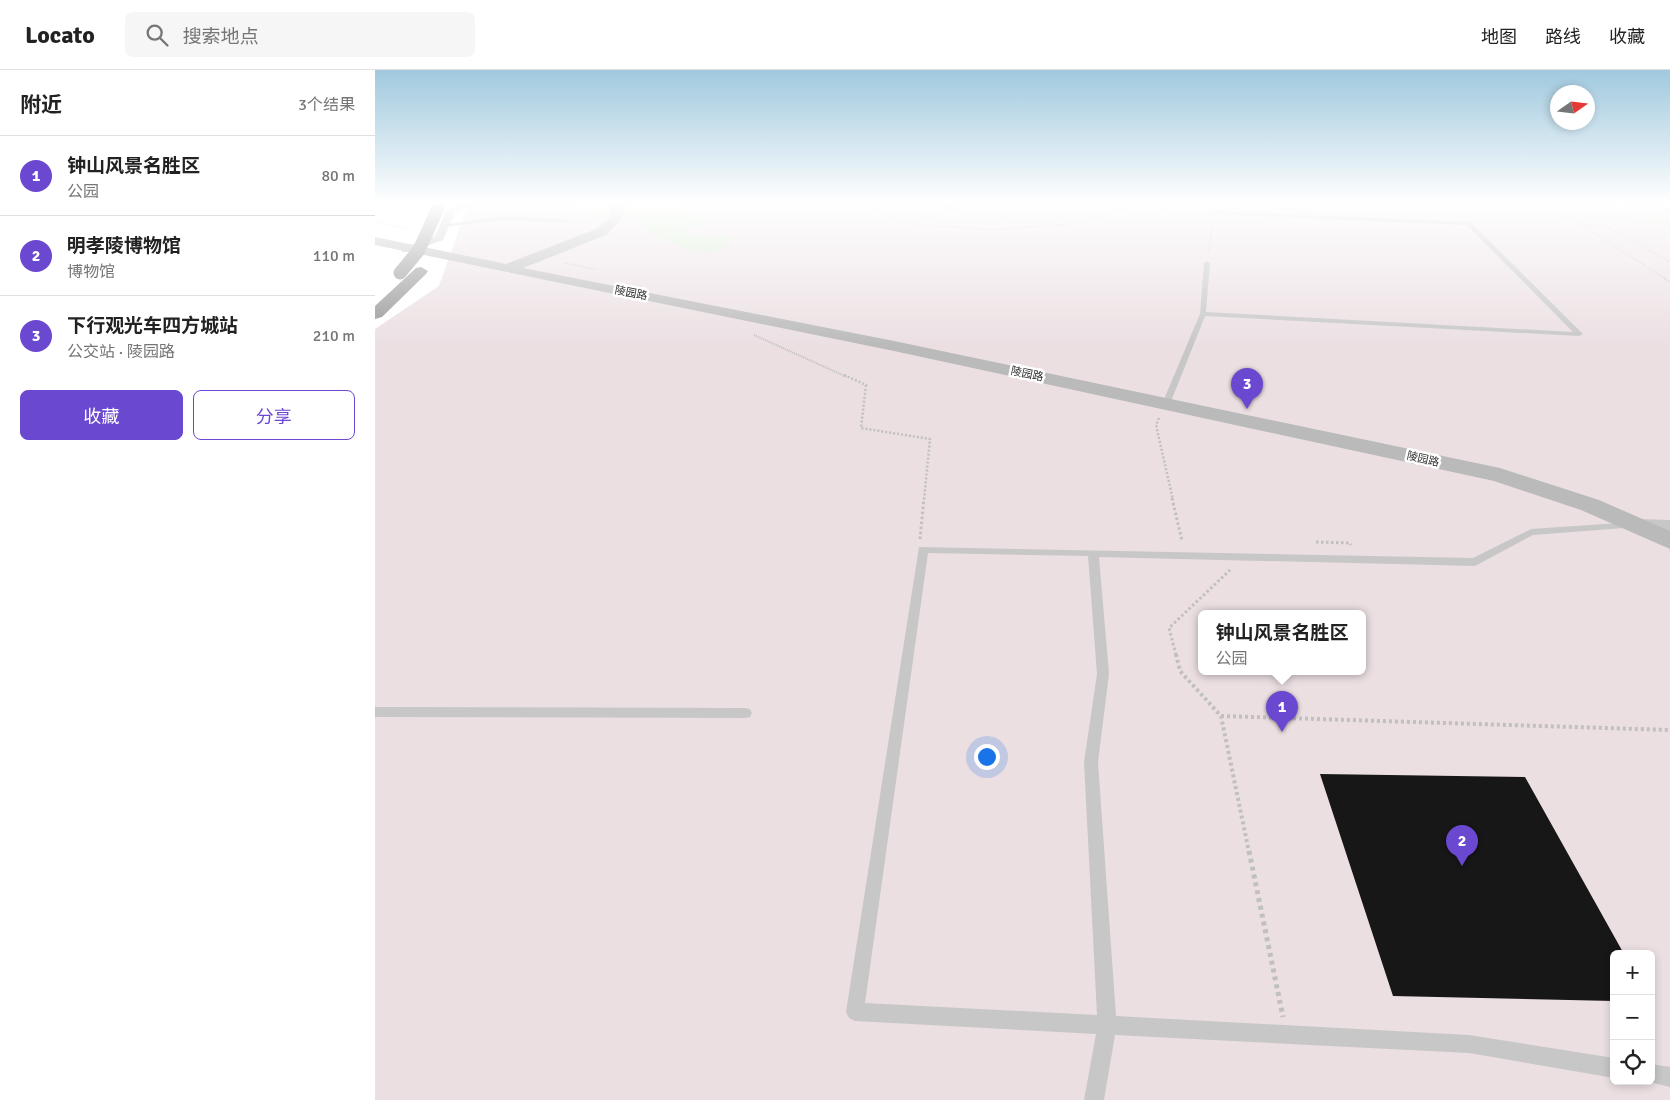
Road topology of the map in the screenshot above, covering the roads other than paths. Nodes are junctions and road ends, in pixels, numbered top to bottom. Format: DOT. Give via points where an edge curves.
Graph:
graph roads {
  1 [pos="406,250"];
  2 [pos="419,250"];
  3 [pos="435,250"];
  4 [pos="555,250"];
  5 [pos="1495,250"];
  6 [pos="1207,263"];
  7 [pos="507,269"];
  8 [pos="375,298"];
  9 [pos="376,314"];
  10 [pos="1203,314"];
  11 [pos="1166,404"];
  12 [pos="1636,525"];
  13 [pos="1670,526"];
  14 [pos="1670,541"];
  15 [pos="1093,553"];
  16 [pos="375,712"];
  17 [pos="745,712"];
  18 [pos="1107,1025"];
  19 [pos="1610,1067"];
  20 [pos="1655,1075"];
  21 [pos="1670,1077"];
  22 [pos="1094,1100"];
  1 -- 7 [label="street, 陵园路" via="463,258"];
  2 -- 8 [label="highway, bridge"];
  3 -- 9 [label="highway" via="421,271"];
  4 -- 7 [label="street"];
  5 -- 10 [label="lane" via="1579,334"];
  6 -- 10 [label="lane"];
  7 -- 11 [label="street, 陵园路" via="754,317"];
  10 -- 11 [label="lane"];
  11 -- 12 [label="street, 陵园路" via="1500,476 1590,505"];
  12 -- 13 [label="street"];
  12 -- 14 [label="street, 陵园路"];
  12 -- 15 [label="lane" via="1531,532 1475,562"];
  15 -- 18 [label="lane" via="1103,674 1091,762"];
  15 -- 18 [label="lane" via="923,549 855,1012"];
  16 -- 17 [label="lane"];
  18 -- 19 [label="lane" via="1469,1044"];
  18 -- 22 [label="lane"];
  20 -- 21 [label="lane"];
}
